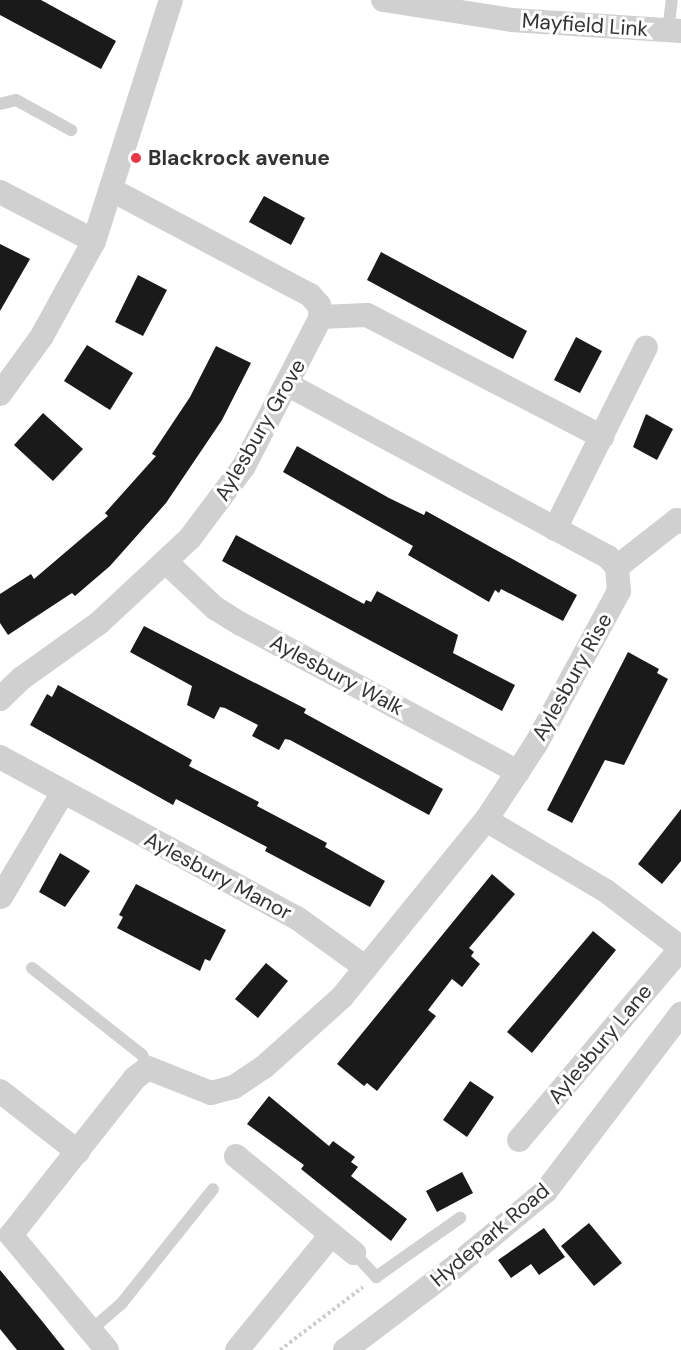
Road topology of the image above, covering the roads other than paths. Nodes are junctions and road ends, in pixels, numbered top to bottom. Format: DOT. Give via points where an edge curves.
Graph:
graph roads {
  1 [pos="171,0"];
  2 [pos="383,0"];
  3 [pos="672,0"];
  4 [pos="675,31"];
  5 [pos="0,104"];
  6 [pos="71,130"];
  7 [pos="112,190"];
  8 [pos="0,192"];
  9 [pos="94,241"];
  10 [pos="321,318"];
  11 [pos="646,346"];
  12 [pos="288,385"];
  13 [pos="0,394"];
  14 [pos="602,437"];
  15 [pos="681,522"];
  16 [pos="555,529"];
  17 [pos="167,563"];
  18 [pos="617,567"];
  19 [pos="0,699"];
  20 [pos="0,757"];
  21 [pos="518,772"];
  22 [pos="63,792"];
  23 [pos="486,820"];
  24 [pos="1,897"];
  25 [pos="681,948"];
  26 [pos="32,968"];
  27 [pos="366,968"];
  28 [pos="681,1014"];
  29 [pos="147,1068"];
  30 [pos="0,1091"];
  31 [pos="519,1140"];
  32 [pos="78,1152"];
  33 [pos="236,1156"];
  34 [pos="213,1189"];
  35 [pos="460,1218"];
  36 [pos="331,1235"];
  37 [pos="5,1240"];
  38 [pos="354,1253"];
  39 [pos="91,1330"];
  40 [pos="107,1350"];
  41 [pos="237,1350"];
  42 [pos="345,1350"];
  1 -- 7 [label="street"];
  2 -- 4 [label="street, Mayfield Link" via="512,20"];
  3 -- 4 [label="lane"];
  5 -- 6 [label="lane" via="16,100"];
  7 -- 9 [label="street"];
  7 -- 10 [label="street" via="310,295 319,305"];
  8 -- 9 [label="street"];
  9 -- 13 [label="street" via="42,336"];
  10 -- 12 [label="street, Aylesbury Grove"];
  10 -- 14 [label="street" via="367,315"];
  11 -- 14 [label="street"];
  12 -- 16 [label="street"];
  12 -- 17 [label="street, Aylesbury Grove" via="220,502"];
  14 -- 16 [label="street"];
  15 -- 18 [label="street" via="677,520"];
  16 -- 18 [label="street" via="608,557"];
  17 -- 19 [label="street, Aylesbury Grove" via="99,623 22,678"];
  17 -- 21 [label="street, Aylesbury Walk" via="215,608 241,624"];
  18 -- 21 [label="street, Aylesbury Rise" via="619,591"];
  20 -- 22 [label="street, Aylesbury Manor"];
  21 -- 23 [label="street, Aylesbury Rise"];
  22 -- 24 [label="street"];
  22 -- 27 [label="street, Aylesbury Manor" via="297,918"];
  23 -- 25 [label="street" via="606,891"];
  23 -- 27 [label="street, Aylesbury Rise"];
  25 -- 31 [label="street, Aylesbury Lane"];
  26 -- 29 [label="lane" via="141,1055"];
  27 -- 29 [label="street, Aylesbury Rise" via="342,997 264,1066 234,1087 211,1093"];
  28 -- 42 [label="street, Hydepark Road" via="546,1191"];
  29 -- 32 [label="street"];
  30 -- 32 [label="street"];
  32 -- 37 [label="street"];
  33 -- 36 [label="street"];
  34 -- 39 [label="lane" via="121,1304"];
  35 -- 38 [label="lane" via="376,1276"];
  36 -- 38 [label="street"];
  36 -- 41 [label="street"];
  37 -- 39 [label="street"];
  39 -- 40 [label="street"];
}
